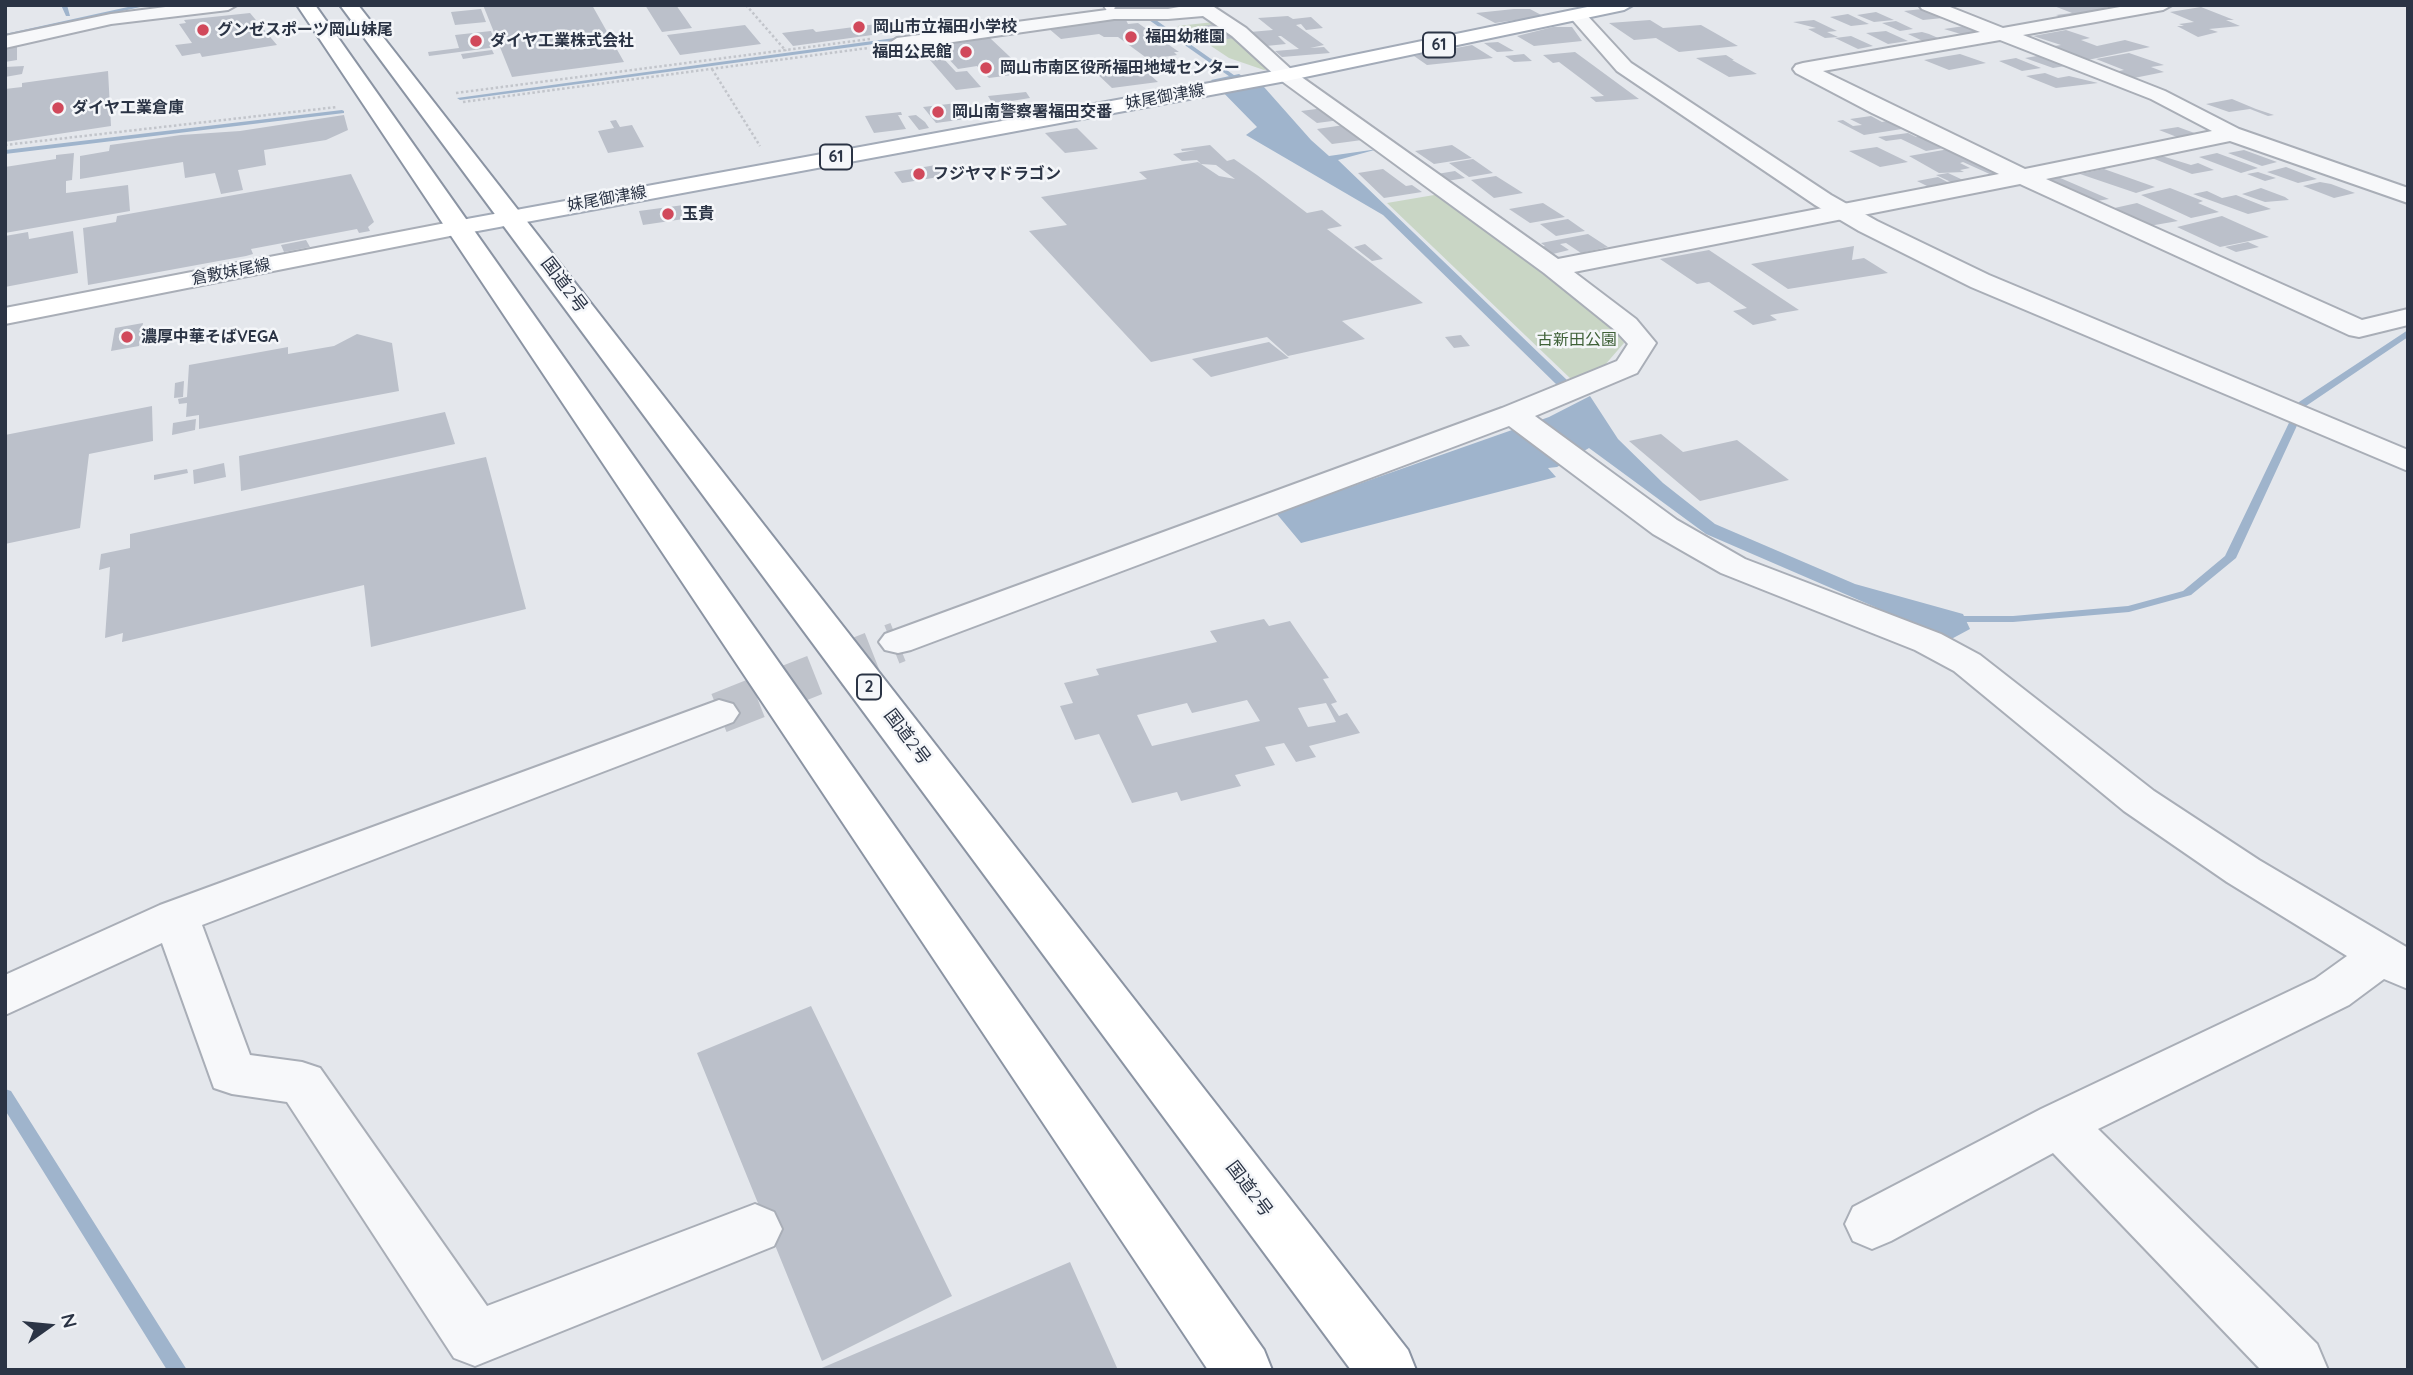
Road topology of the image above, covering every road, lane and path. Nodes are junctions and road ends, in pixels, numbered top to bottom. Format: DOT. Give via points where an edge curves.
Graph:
graph roads {
  1 [pos="228,5"];
  2 [pos="306,5"];
  3 [pos="349,5"];
  4 [pos="746,5"];
  5 [pos="1624,5"];
  6 [pos="1928,5"];
  7 [pos="2163,5"];
  8 [pos="1202,7"];
  9 [pos="1112,10"];
  10 [pos="1578,16"];
  11 [pos="91,17"];
  12 [pos="5,33"];
  13 [pos="2001,35"];
  14 [pos="890,41"];
  15 [pos="5,42"];
  16 [pos="786,51"];
  17 [pos="712,69"];
  18 [pos="1286,75"];
  19 [pos="456,93"];
  20 [pos="463,102"];
  21 [pos="337,107"];
  22 [pos="2231,134"];
  23 [pos="5,145"];
  24 [pos="775,169"];
  25 [pos="2023,177"];
  26 [pos="2408,196"];
  27 [pos="1844,213"];
  28 [pos="512,217"];
  29 [pos="456,228"];
  30 [pos="1553,268"];
  31 [pos="5,316"];
  32 [pos="2408,317"];
  33 [pos="1513,414"];
  34 [pos="2408,462"];
  35 [pos="898,642"];
  36 [pos="719,713"];
  37 [pos="176,917"];
  38 [pos="2396,963"];
  39 [pos="5,996"];
  40 [pos="2059,1124"];
  41 [pos="1872,1224"];
  42 [pos="755,1229"];
  43 [pos="1243,1370"];
  44 [pos="1387,1370"];
  45 [pos="2299,1370"];
  1 -- 11 [label="street"];
  2 -- 29 [label="main road"];
  3 -- 28 [label="main road, 国道2号 / 2"];
  4 -- 16 [label="path"];
  5 -- 10 [label="main road, 妹尾御津線 / 61"];
  6 -- 13 [label="street"];
  7 -- 13 [label="street"];
  8 -- 9 [label="street" via="1168,14"];
  8 -- 18 [label="street"];
  9 -- 14 [label="street"];
  10 -- 18 [label="main road, 妹尾御津線 / 61"];
  10 -- 27 [label="street" via="1624,67"];
  11 -- 12 [label="street"];
  11 -- 15 [label="street"];
  13 -- 22 [label="street" via="2158,95"];
  13 -- 25 [label="street" via="1804,69"];
  14 -- 16 [label="path"];
  14 -- 17 [label="path"];
  16 -- 19 [label="path"];
  17 -- 20 [label="path"];
  17 -- 24 [label="path"];
  18 -- 24 [label="main road, 妹尾御津線 / 61"];
  18 -- 30 [label="street"];
  21 -- 23 [label="path"];
  22 -- 25 [label="street"];
  22 -- 26 [label="street"];
  24 -- 28 [label="main road, 妹尾御津線 / 61"];
  25 -- 27 [label="street"];
  25 -- 32 [label="street" via="2359,330"];
  27 -- 30 [label="street"];
  27 -- 34 [label="street" via="1980,281"];
  28 -- 29 [label="main road, 妹尾御津線 / 61"];
  28 -- 44 [label="main road, 国道2号 / 2"];
  29 -- 31 [label="main road, 倉敷妹尾線"];
  29 -- 43 [label="main road"];
  30 -- 33 [label="street" via="1642,343 1626,367"];
  33 -- 35 [label="street"];
  33 -- 38 [label="street" via="1665,527 1733,566 1928,642 1967,663 2139,801 2243,871"];
  36 -- 37 [label="street"];
  37 -- 39 [label="street"];
  37 -- 42 [label="street" via="232,1073 302,1083 475,1338"];
  38 -- 40 [label="street"];
  40 -- 41 [label="street"];
  40 -- 45 [label="street"];
}
